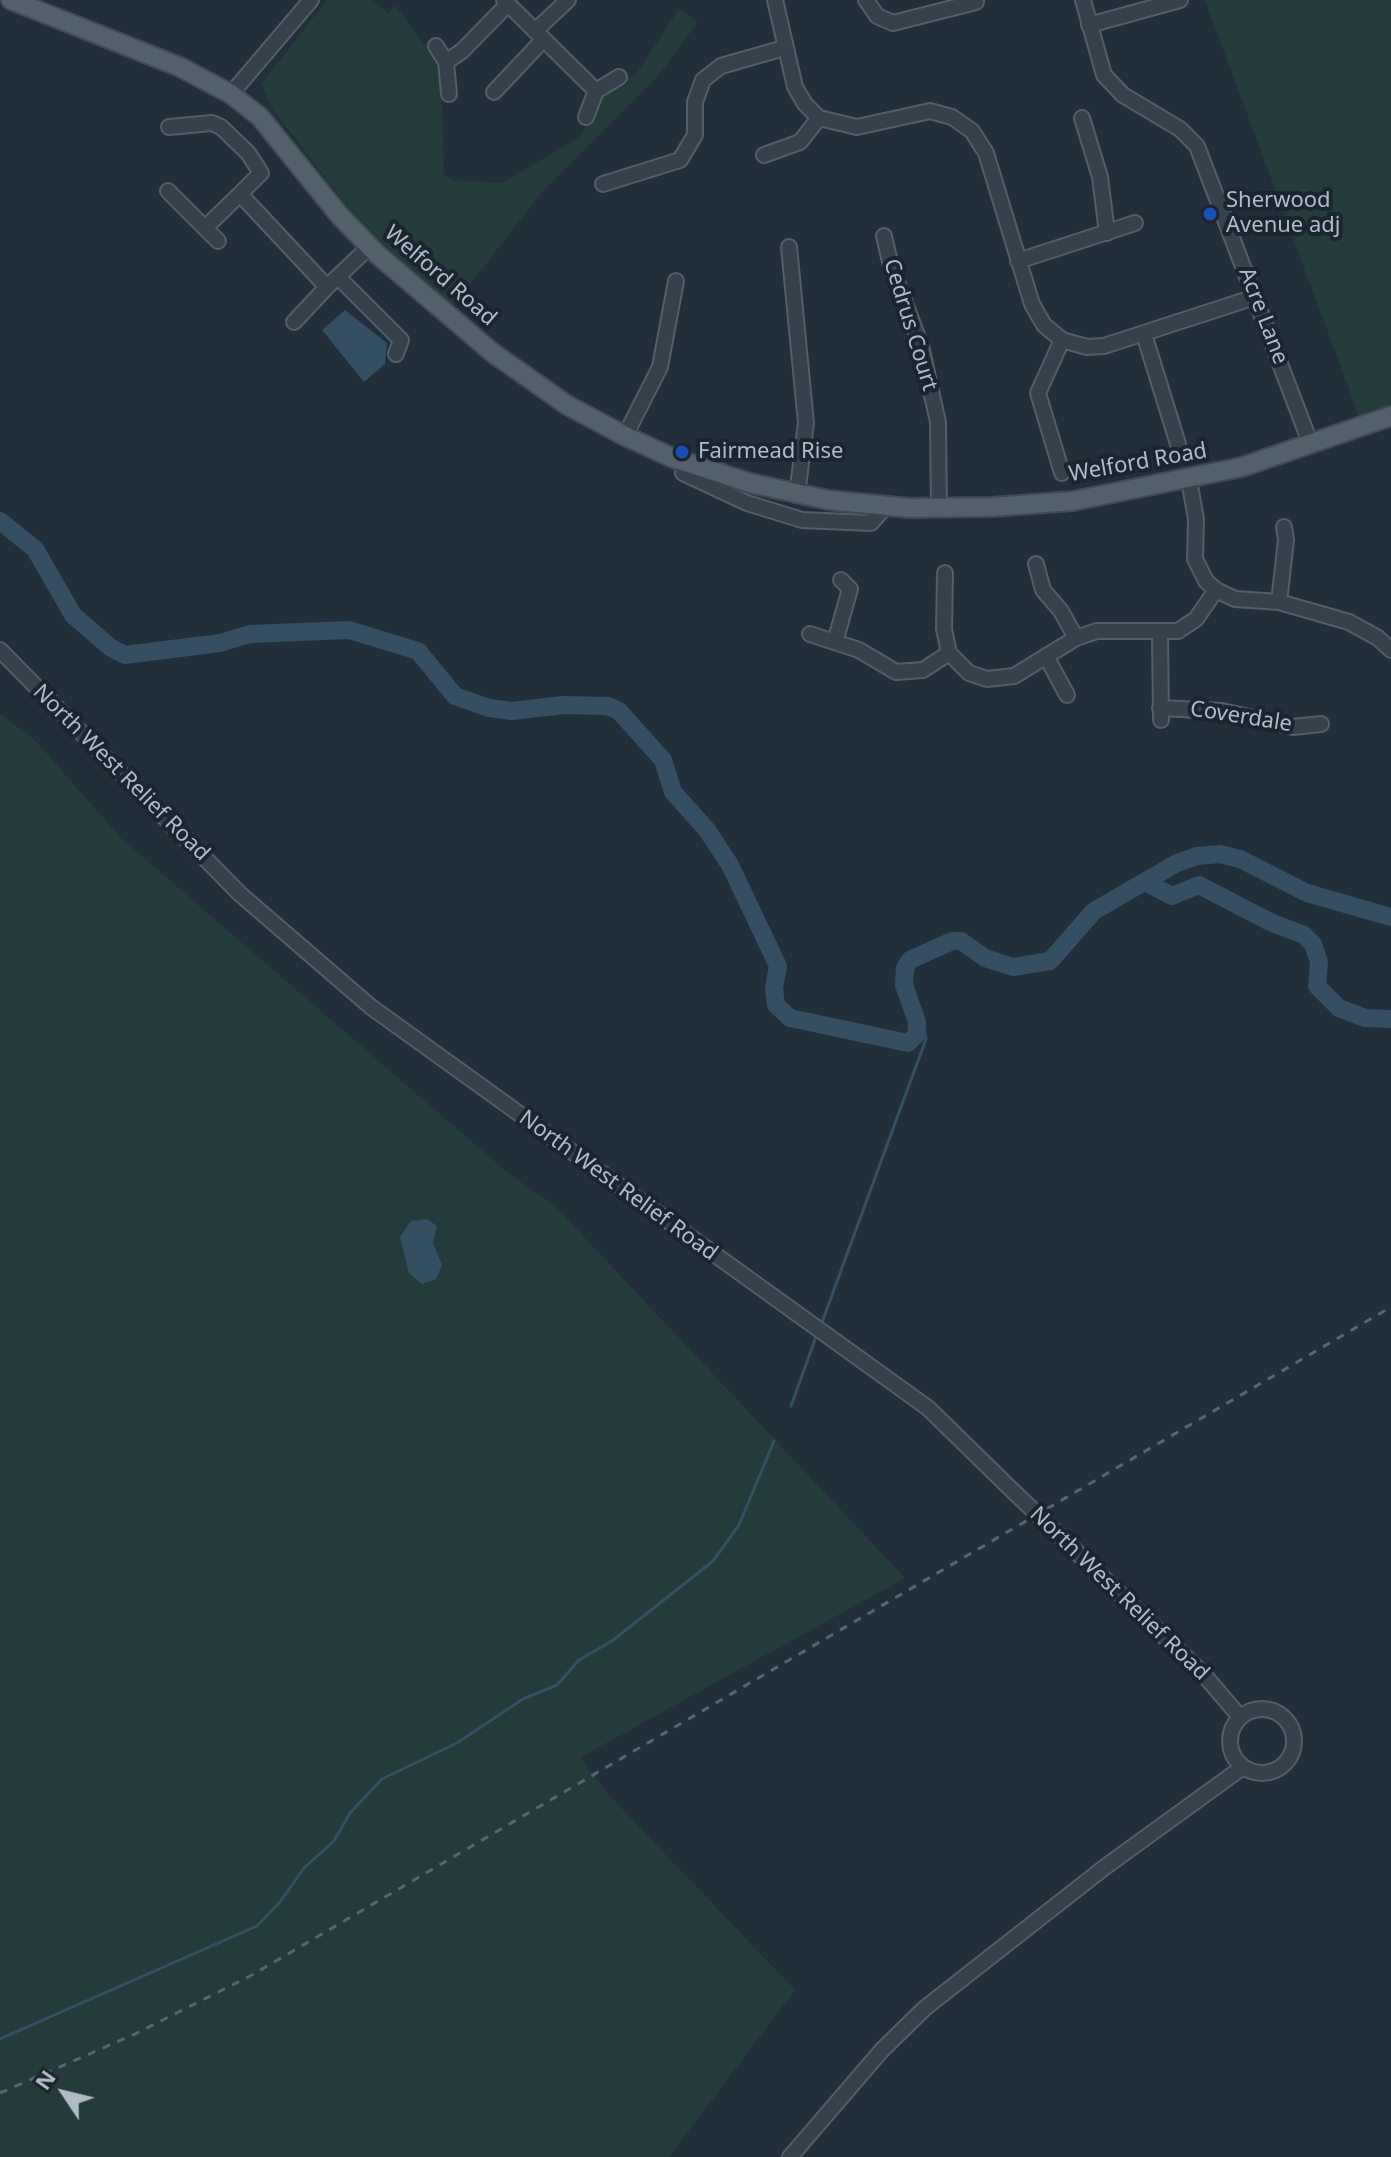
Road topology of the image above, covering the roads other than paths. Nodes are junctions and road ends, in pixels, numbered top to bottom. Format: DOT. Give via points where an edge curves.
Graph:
graph roads {
  1 [pos="11,0"];
  2 [pos="311,0"];
  3 [pos="568,0"];
  4 [pos="775,0"];
  5 [pos="866,0"];
  6 [pos="1083,0"];
  7 [pos="1180,0"];
  8 [pos="506,2"];
  9 [pos="976,2"];
  10 [pos="1089,25"];
  11 [pos="539,36"];
  12 [pos="436,46"];
  13 [pos="784,48"];
  14 [pos="446,62"];
  15 [pos="619,77"];
  16 [pos="596,91"];
  17 [pos="494,92"];
  18 [pos="231,94"];
  19 [pos="449,94"];
  20 [pos="586,117"];
  21 [pos="819,118"];
  22 [pos="1082,118"];
  23 [pos="169,127"];
  24 [pos="764,155"];
  25 [pos="603,184"];
  26 [pos="168,191"];
  27 [pos="240,194"];
  28 [pos="1135,223"];
  29 [pos="205,228"];
  30 [pos="1107,233"];
  31 [pos="884,236"];
  32 [pos="218,241"];
  33 [pos="369,247"];
  34 [pos="789,247"];
  35 [pos="1018,261"];
  36 [pos="676,281"];
  37 [pos="332,282"];
  38 [pos="1255,297"];
  39 [pos="294,322"];
  40 [pos="1144,334"];
  41 [pos="1062,340"];
  42 [pos="396,354"];
  43 [pos="1391,416"];
  44 [pos="625,436"];
  45 [pos="1178,444"];
  46 [pos="1311,445"];
  47 [pos="683,473"];
  48 [pos="1062,473"];
  49 [pos="1189,480"];
  50 [pos="750,483"];
  51 [pos="797,495"];
  52 [pos="747,503"];
  53 [pos="885,507"];
  54 [pos="939,509"];
  55 [pos="1284,527"];
  56 [pos="1036,564"];
  57 [pos="945,573"];
  58 [pos="841,580"];
  59 [pos="1216,590"];
  60 [pos="1279,602"];
  61 [pos="810,634"];
  62 [pos="1160,634"];
  63 [pos="1076,638"];
  64 [pos="835,642"];
  65 [pos="1389,644"];
  66 [pos="0,650"];
  67 [pos="949,653"];
  68 [pos="1046,656"];
  69 [pos="1067,695"];
  70 [pos="1321,724"];
  71 [pos="1240,1717"];
  72 [pos="1243,1767"];
  73 [pos="790,2157"];
  1 -- 18 [label="main road, Welford Road" via="180,67"];
  2 -- 18 [label="street"];
  3 -- 11 [label="street"];
  4 -- 13 [label="street"];
  5 -- 9 [label="street" via="877,16 893,23"];
  6 -- 10 [label="street, Acre Lane"];
  7 -- 10 [label="street"];
  8 -- 11 [label="street"];
  8 -- 14 [label="street"];
  10 -- 38 [label="street, Acre Lane" via="1097,58 1112,85 1197,146"];
  11 -- 16 [label="street"];
  11 -- 17 [label="street"];
  12 -- 14 [label="street"];
  13 -- 21 [label="street" via="797,93"];
  13 -- 25 [label="street" via="721,66 703,80 695,102 695,135 680,160"];
  14 -- 19 [label="street"];
  15 -- 16 [label="street"];
  16 -- 20 [label="street"];
  18 -- 33 [label="main road, Welford Road" via="260,117"];
  21 -- 24 [label="street" via="800,142"];
  21 -- 35 [label="street" via="857,127 930,111 963,123 986,153"];
  22 -- 30 [label="street" via="1100,177"];
  23 -- 27 [label="street" via="199,122 221,127 261,173"];
  26 -- 29 [label="street"];
  27 -- 29 [label="street"];
  27 -- 37 [label="street"];
  28 -- 30 [label="street"];
  29 -- 32 [label="street"];
  30 -- 35 [label="street"];
  31 -- 54 [label="street, Cedrus Court" via="921,346 938,422"];
  33 -- 37 [label="street"];
  33 -- 44 [label="main road, Welford Road" via="437,309 525,377"];
  34 -- 51 [label="street" via="806,423"];
  35 -- 41 [label="street" via="1032,304 1044,325"];
  36 -- 44 [label="street" via="660,367"];
  37 -- 39 [label="street"];
  37 -- 42 [label="street" via="401,340"];
  38 -- 40 [label="street"];
  38 -- 46 [label="street, Acre Lane"];
  40 -- 41 [label="street" via="1095,347"];
  40 -- 45 [label="street"];
  41 -- 48 [label="street" via="1038,393"];
  43 -- 46 [label="main road, Welford Road"];
  44 -- 50 [label="main road, Welford Road"];
  46 -- 49 [label="main road, Welford Road"];
  47 -- 52 [label="street, Welford Road"];
  49 -- 54 [label="main road, Welford Road" via="1073,501"];
  49 -- 59 [label="street" via="1196,519 1195,559"];
  50 -- 51 [label="main road, Welford Road"];
  50 -- 52 [label="street"];
  51 -- 53 [label="main road, Welford Road"];
  52 -- 53 [label="street, Welford Road" via="802,520 844,523 871,523"];
  53 -- 54 [label="main road, Welford Road"];
  55 -- 60 [label="street"];
  56 -- 63 [label="street" via="1043,590"];
  57 -- 67 [label="street"];
  58 -- 64 [label="street" via="850,589"];
  59 -- 60 [label="street" via="1235,599"];
  59 -- 62 [label="street" via="1191,624"];
  60 -- 65 [label="street" via="1349,622"];
  61 -- 64 [label="street"];
  62 -- 63 [label="street" via="1108,630"];
  62 -- 70 [label="street, Coverdale" via="1160,714 1208,709 1293,727"];
  63 -- 68 [label="street"];
  64 -- 67 [label="street" via="896,672 923,670"];
  66 -- 71 [label="street, North West Relief Road, bridge" via="240,894 371,1007 917,1399 1205,1676"];
  67 -- 68 [label="street" via="969,673 996,680 1014,676"];
  68 -- 69 [label="street"];
  71 -- 72 [label="street" via="1230,1737 1234,1758"];
  71 -- 72 [label="street" via="1258,1709 1278,1713 1294,1739 1281,1766 1261,1773"];
  72 -- 73 [label="street" via="925,2008"];
}
